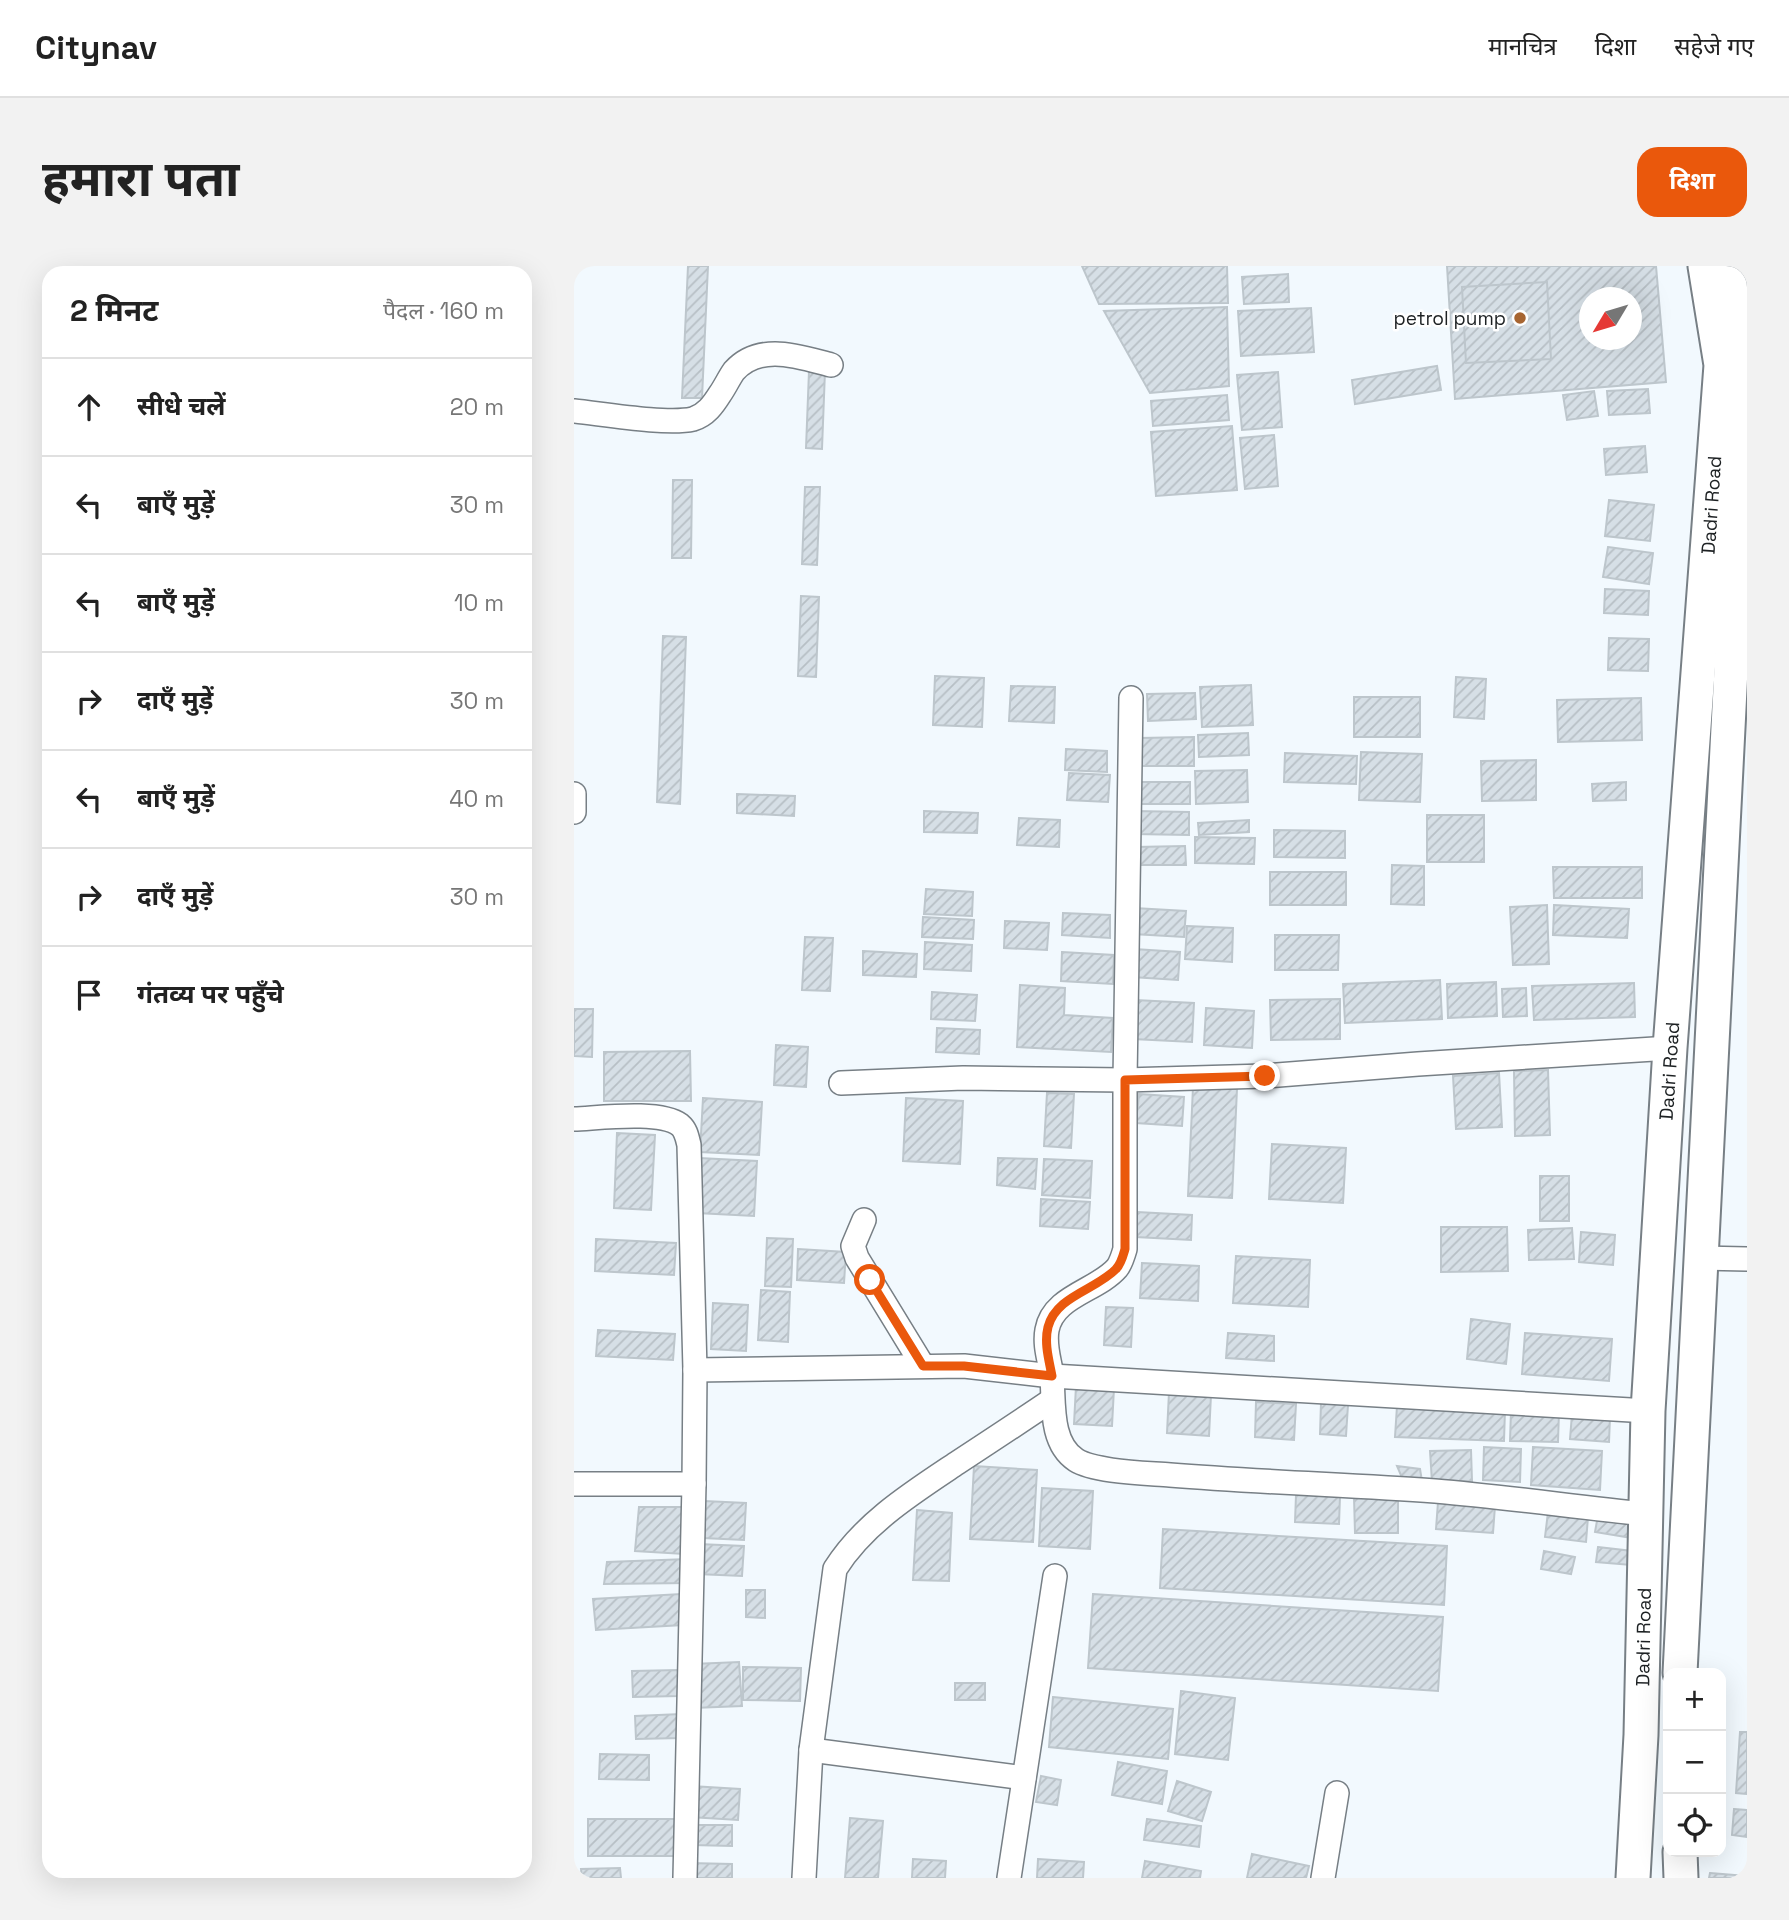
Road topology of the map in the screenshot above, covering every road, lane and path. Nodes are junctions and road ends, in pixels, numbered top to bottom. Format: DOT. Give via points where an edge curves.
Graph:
graph roads {
  1 [pos="1704,266"];
  2 [pos="1730,266"];
  3 [pos="831,365"];
  4 [pos="574,411"];
  5 [pos="1739,668"];
  6 [pos="1131,698"];
  7 [pos="574,794"];
  8 [pos="574,812"];
  9 [pos="1671,1048"];
  10 [pos="1125,1080"];
  11 [pos="841,1083"];
  12 [pos="574,1119"];
  13 [pos="864,1220"];
  14 [pos="1700,1258"];
  15 [pos="1747,1259"];
  16 [pos="923,1366"];
  17 [pos="695,1370"];
  18 [pos="1052,1376"];
  19 [pos="1052,1401"];
  20 [pos="1648,1411"];
  21 [pos="574,1484"];
  22 [pos="694,1484"];
  23 [pos="1646,1514"];
  24 [pos="1055,1576"];
  25 [pos="1680,1668"];
  26 [pos="810,1750"];
  27 [pos="1024,1778"];
  28 [pos="1337,1793"];
  29 [pos="1680,1857"];
  30 [pos="685,1878"];
  31 [pos="804,1878"];
  32 [pos="1009,1878"];
  33 [pos="1323,1878"];
  34 [pos="1633,1878"];
  35 [pos="1681,1878"];
  1 -- 9 [label="main road, Dadri Road" via="1721,365"];
  2 -- 5 [label="main road, Dadri Road" via="1743,368"];
  3 -- 4 [label="street" via="786,354 754,358 735,370 710,410 694,419"];
  5 -- 14 [label="main road, Dadri Road"];
  6 -- 10 [label="street"];
  7 -- 8 [label="street"];
  9 -- 10 [label="street" via="1265,1076"];
  9 -- 20 [label="main road, Dadri Road"];
  10 -- 11 [label="street" via="963,1078"];
  10 -- 18 [label="street" via="1125,1249 1119,1267 1051,1318 1046,1348"];
  12 -- 17 [label="street" via="653,1117 682,1126 687,1135"];
  13 -- 16 [label="street" via="853,1246 857,1258"];
  14 -- 15 [label="street"];
  14 -- 25 [label="main road, Dadri Road"];
  16 -- 17 [label="street"];
  16 -- 18 [label="street"];
  17 -- 22 [label="street"];
  18 -- 19 [label="street"];
  18 -- 20 [label="street"];
  19 -- 23 [label="street" via="1062,1446 1076,1460 1094,1466 1438,1492"];
  19 -- 26 [label="street" via="924,1485 848,1548 830,1588"];
  20 -- 23 [label="main road, Dadri Road"];
  21 -- 22 [label="street"];
  22 -- 30 [label="street"];
  23 -- 34 [label="main road, Dadri Road"];
  24 -- 27 [label="street"];
  26 -- 27 [label="street"];
  26 -- 31 [label="street"];
  27 -- 32 [label="street"];
  28 -- 33 [label="street"];
  29 -- 35 [label="main road"];
}
